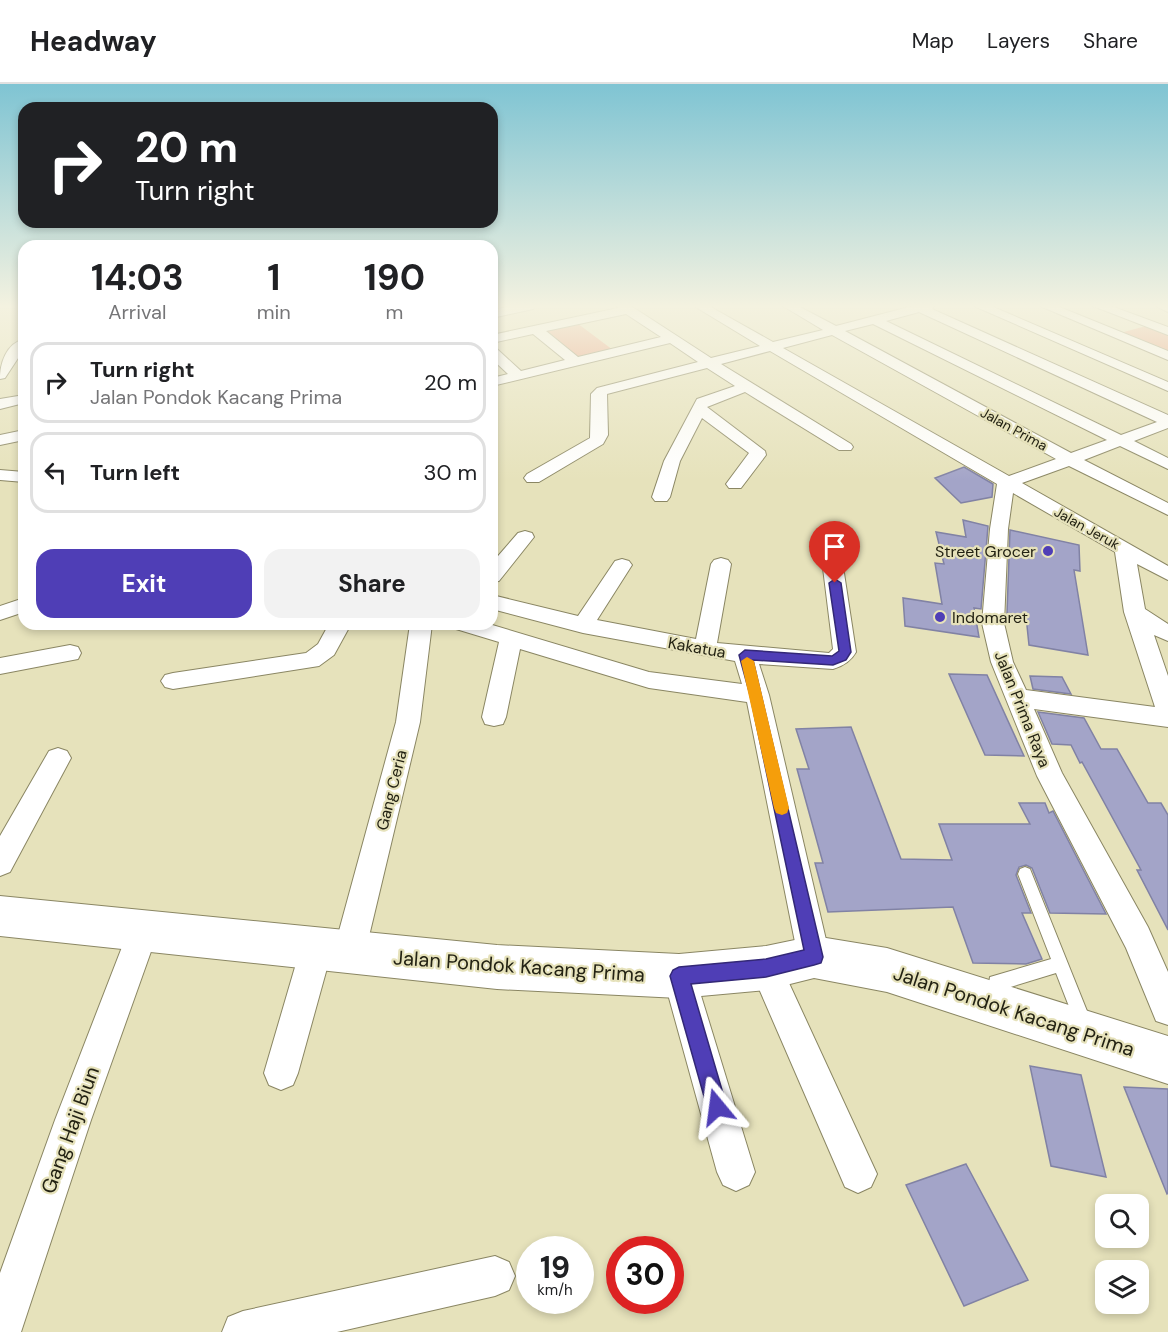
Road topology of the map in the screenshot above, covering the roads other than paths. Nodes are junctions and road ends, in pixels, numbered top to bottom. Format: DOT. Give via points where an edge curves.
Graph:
graph roads {
  1 [pos="506,364"];
  2 [pos="563,364"];
  3 [pos="704,364"];
  4 [pos="711,364"];
  5 [pos="800,364"];
  6 [pos="896,364"];
  7 [pos="965,364"];
  8 [pos="1043,364"];
  9 [pos="1115,364"];
  10 [pos="1060,372"];
  11 [pos="519,376"];
  12 [pos="498,381"];
  13 [pos="746,387"];
  14 [pos="1011,387"];
  15 [pos="1168,387"];
  16 [pos="18,400"];
  17 [pos="0,404"];
  18 [pos="698,408"];
  19 [pos="1168,422"];
  20 [pos="18,436"];
  21 [pos="0,440"];
  22 [pos="1119,441"];
  23 [pos="845,447"];
  24 [pos="1069,459"];
  25 [pos="1168,465"];
  26 [pos="0,476"];
  27 [pos="18,477"];
  28 [pos="533,478"];
  29 [pos="1006,483"];
  30 [pos="735,484"];
  31 [pos="662,497"];
  32 [pos="1168,510"];
  33 [pos="525,537"];
  34 [pos="1124,549"];
  35 [pos="832,560"];
  36 [pos="721,564"];
  37 [pos="622,565"];
  38 [pos="498,569"];
  39 [pos="1168,574"];
  40 [pos="498,604"];
  41 [pos="18,607"];
  42 [pos="1135,612"];
  43 [pos="0,613"];
  44 [pos="583,626"];
  45 [pos="337,630"];
  46 [pos="420,630"];
  47 [pos="483,630"];
  48 [pos="1168,634"];
  49 [pos="511,639"];
  50 [pos="705,649"];
  51 [pos="70,653"];
  52 [pos="745,655"];
  53 [pos="0,666"];
  54 [pos="173,681"];
  55 [pos="757,695"];
  56 [pos="1017,698"];
  57 [pos="1168,710"];
  58 [pos="494,717"];
  59 [pos="1168,718"];
  60 [pos="58,758"];
  61 [pos="0,863"];
  62 [pos="1025,874"];
  63 [pos="0,916"];
  64 [pos="144,930"];
  65 [pos="333,952"];
  66 [pos="814,957"];
  67 [pos="1060,964"];
  68 [pos="766,968"];
  69 [pos="679,976"];
  70 [pos="994,1005"];
  71 [pos="1168,1009"];
  72 [pos="1089,1036"];
  73 [pos="1168,1060"];
  74 [pos="281,1073"];
  75 [pos="736,1172"];
  76 [pos="858,1174"];
  77 [pos="495,1276"];
  78 [pos="0,1332"];
  79 [pos="243,1332"];
  1 -- 11 [label="street"];
  2 -- 11 [label="street"];
  3 -- 28 [label="street" via="602,391 598,394 597,441"];
  4 -- 13 [label="street"];
  5 -- 29 [label="street"];
  6 -- 24 [label="street, Jalan Prima"];
  7 -- 14 [label="street"];
  8 -- 10 [label="street"];
  9 -- 15 [label="street"];
  10 -- 14 [label="street"];
  10 -- 19 [label="street"];
  11 -- 12 [label="street"];
  13 -- 18 [label="street" via="705,400"];
  13 -- 23 [label="street"];
  14 -- 22 [label="street"];
  16 -- 17 [label="street"];
  18 -- 30 [label="street" via="758,453"];
  18 -- 31 [label="street" via="672,461"];
  19 -- 22 [label="street"];
  20 -- 21 [label="street"];
  22 -- 24 [label="street"];
  22 -- 25 [label="street"];
  24 -- 29 [label="street"];
  24 -- 32 [label="street, Jalan Prima"];
  26 -- 27 [label="street"];
  29 -- 34 [label="street, Jalan Jeruk"];
  29 -- 56 [label="street, Jalan Prima Raya" via="993,623 1002,662"];
  33 -- 38 [label="street"];
  34 -- 39 [label="street, Jalan Jeruk"];
  34 -- 42 [label="street"];
  35 -- 52 [label="street, Kakatua" via="845,652 841,657 833,661"];
  36 -- 50 [label="street"];
  37 -- 44 [label="street"];
  40 -- 44 [label="street, Kakatua"];
  41 -- 43 [label="street"];
  42 -- 48 [label="street"];
  42 -- 57 [label="street"];
  44 -- 50 [label="street, Kakatua"];
  45 -- 54 [label="street" via="323,654 312,660"];
  46 -- 65 [label="street, Gang Ceria" via="408,722"];
  47 -- 49 [label="street"];
  49 -- 55 [label="street" via="649,680"];
  49 -- 58 [label="street"];
  50 -- 52 [label="street, Kakatua"];
  51 -- 53 [label="street"];
  52 -- 55 [label="street"];
  55 -- 66 [label="street"];
  56 -- 59 [label="street"];
  56 -- 71 [label="street, Jalan Prima Raya" via="1050,776 1137,938"];
  60 -- 61 [label="street"];
  62 -- 67 [label="lane"];
  63 -- 64 [label="street, Jalan Pondok Kacang Prima"];
  64 -- 65 [label="street, Jalan Pondok Kacang Prima"];
  64 -- 78 [label="street, Gang Haji Biun"];
  65 -- 69 [label="street, Jalan Pondok Kacang Prima" via="497,968"];
  65 -- 74 [label="street, Gang Ceria"];
  66 -- 68 [label="street, Jalan Pondok Kacang Prima"];
  66 -- 70 [label="street, Jalan Pondok Kacang Prima" via="886,970"];
  67 -- 70 [label="lane" via="996,983"];
  67 -- 72 [label="lane"];
  68 -- 69 [label="street, Jalan Pondok Kacang Prima"];
  68 -- 76 [label="street"];
  69 -- 75 [label="street"];
  70 -- 72 [label="street, Jalan Pondok Kacang Prima"];
  72 -- 73 [label="street, Jalan Pondok Kacang Prima"];
  77 -- 79 [label="street"];
}
